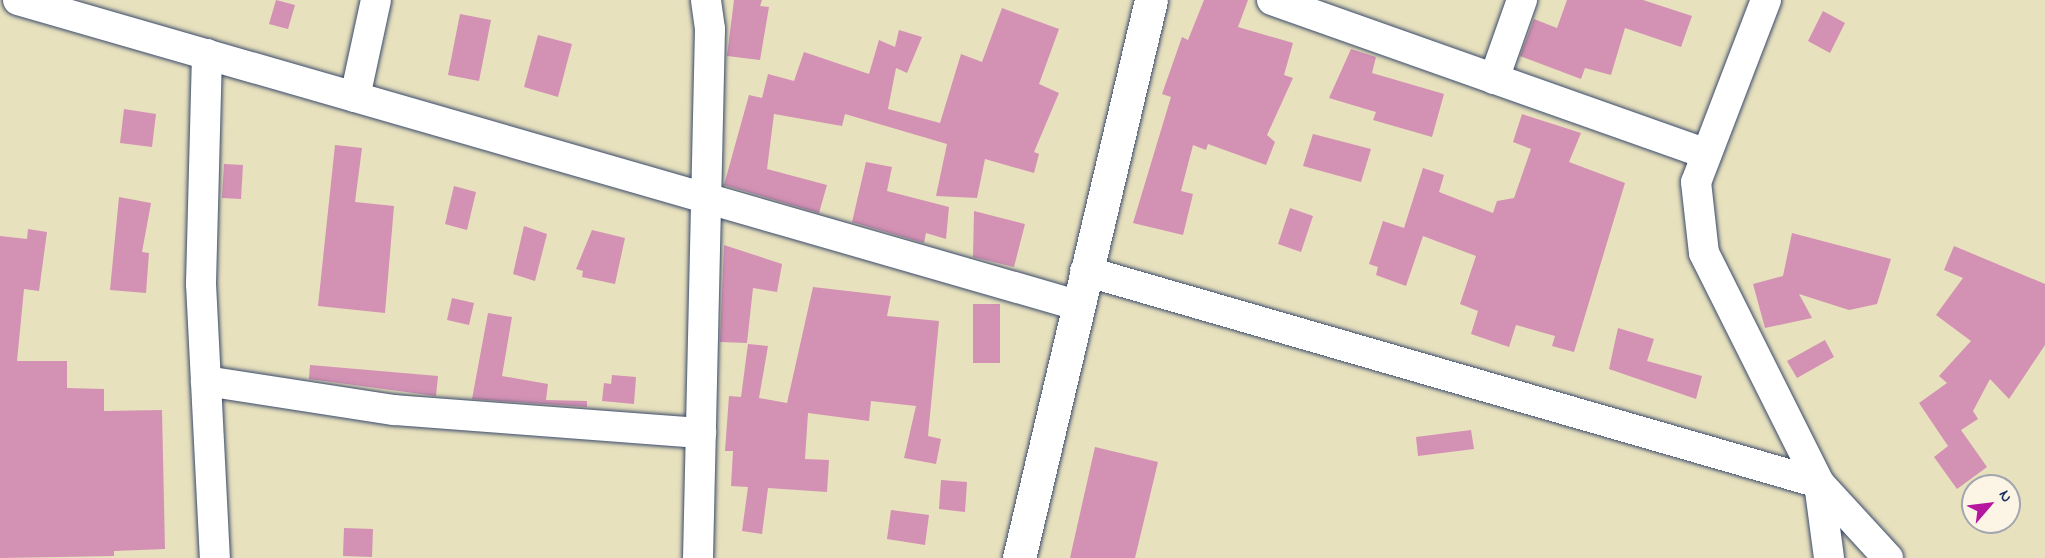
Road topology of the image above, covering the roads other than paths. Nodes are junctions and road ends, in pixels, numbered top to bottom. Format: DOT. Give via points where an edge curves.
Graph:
graph roads {
  1 [pos="9,0"];
  2 [pos="18,0"];
  3 [pos="376,0"];
  4 [pos="706,0"];
  5 [pos="1151,0"];
  6 [pos="1272,0"];
  7 [pos="1522,0"];
  8 [pos="1766,0"];
  9 [pos="0,18"];
  10 [pos="207,54"];
  11 [pos="1494,79"];
  12 [pos="355,97"];
  13 [pos="1707,154"];
  14 [pos="705,198"];
  15 [pos="1085,271"];
  16 [pos="1077,306"];
  17 [pos="206,381"];
  18 [pos="700,433"];
  19 [pos="1819,483"];
  20 [pos="215,558"];
  21 [pos="698,558"];
  22 [pos="1019,558"];
  23 [pos="1829,558"];
  24 [pos="1888,558"];
  1 -- 9 [label="street"];
  2 -- 10 [label="street"];
  3 -- 12 [label="street"];
  4 -- 14 [label="street"];
  5 -- 15 [label="main road"];
  6 -- 11 [label="street"];
  7 -- 11 [label="street"];
  8 -- 13 [label="street"];
  10 -- 12 [label="street"];
  10 -- 17 [label="street" via="201,284"];
  11 -- 13 [label="street"];
  12 -- 14 [label="street"];
  13 -- 19 [label="street" via="1696,182 1704,253"];
  14 -- 16 [label="street"];
  14 -- 18 [label="street"];
  15 -- 16 [label="main road"];
  15 -- 19 [label="street"];
  16 -- 22 [label="main road"];
  17 -- 18 [label="street" via="394,410"];
  17 -- 20 [label="street"];
  18 -- 21 [label="street"];
  19 -- 23 [label="street"];
  19 -- 24 [label="street"];
}
